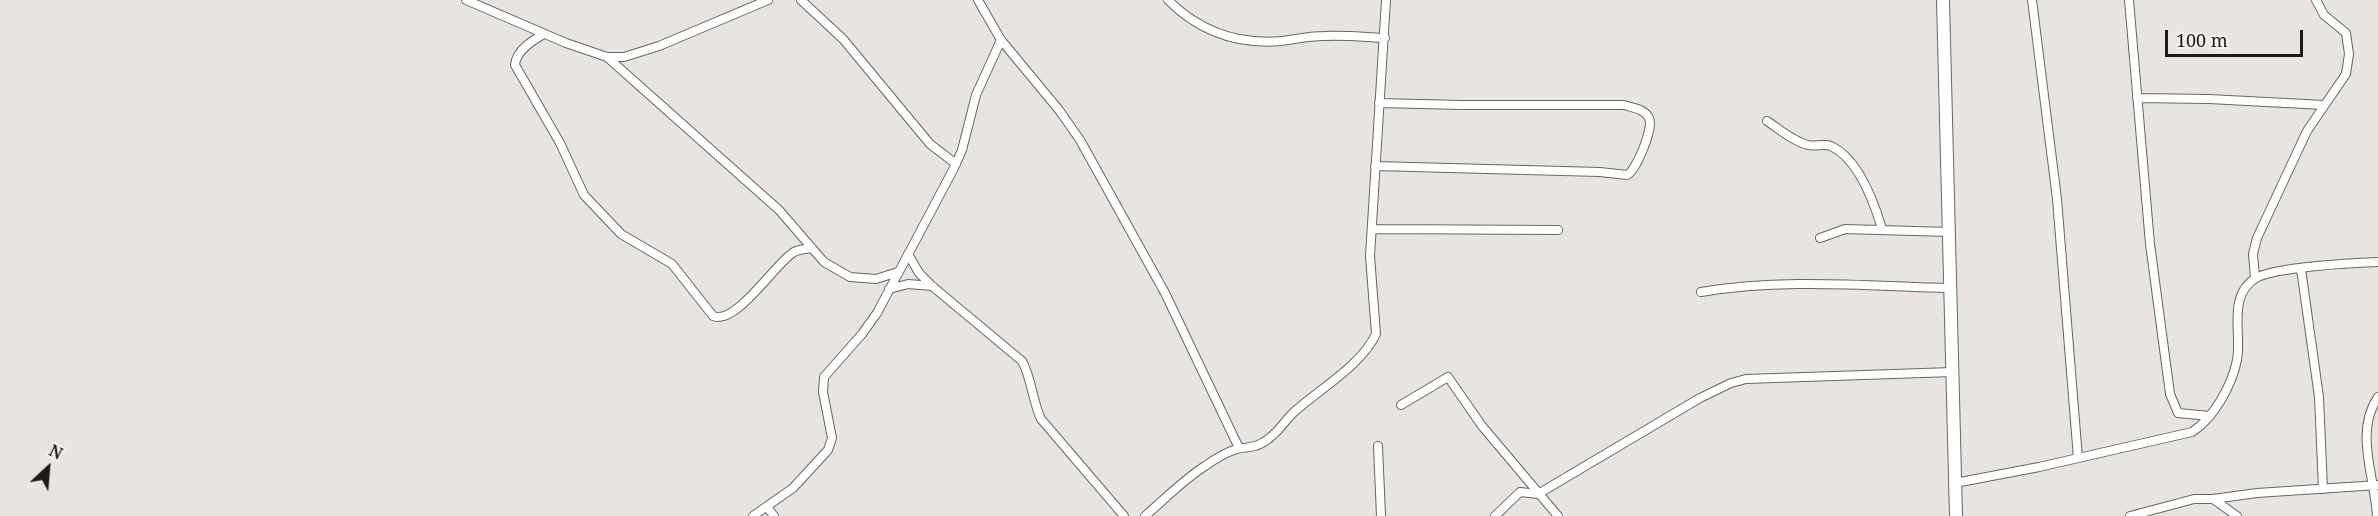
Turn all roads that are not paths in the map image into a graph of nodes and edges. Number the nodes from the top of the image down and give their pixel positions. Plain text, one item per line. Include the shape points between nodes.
1 (466, 0) edge
2 (768, 0) edge
3 (801, 0) edge
4 (978, 0) edge
5 (1168, 0) edge
6 (1386, 0) edge
7 (1943, 0) edge
8 (2032, 0) edge
9 (2129, 0) edge
10 (2316, 0) edge
11 (544, 34) junction
12 (1385, 38) junction
13 (1001, 40) junction
14 (608, 57) junction
15 (2137, 98) junction
16 (1379, 103) junction
17 (2324, 105) junction
18 (1767, 121) dead end
19 (956, 164) junction
20 (1375, 166) junction
21 (1372, 229) junction
22 (1882, 229) junction
23 (1558, 230) dead end
24 (1948, 232) junction
25 (1820, 238) dead end
26 (812, 248) junction
27 (908, 254) junction
28 (2378, 262) edge
29 (2301, 269) junction
30 (898, 272) junction
31 (2255, 278) junction
32 (932, 286) junction
33 (1950, 288) junction
34 (890, 289) junction
35 (1701, 292) dead end
36 (1952, 372) junction
37 (2378, 397) edge
38 (1401, 405) dead end
39 (2210, 416) junction
40 (1378, 446) dead end
41 (1239, 448) junction
42 (2078, 458) junction
43 (1955, 483) junction
44 (2376, 485) edge
45 (2323, 489) junction
46 (1538, 494) junction
47 (2212, 498) junction
48 (767, 507) junction
49 (753, 516) edge
50 (774, 516) edge
51 (1124, 516) edge
52 (1145, 516) edge
53 (1381, 516) edge
54 (1495, 516) edge
55 (1558, 516) edge
56 (1956, 516) edge
57 (2130, 516) edge
58 (2237, 516) edge
59 (2377, 516) edge

1 - 11 street
2 - 14 street via 659,46 624,57
3 - 19 street via 843,39 930,144
4 - 13 street
5 - 12 street via 1182,15 1204,28 1235,39
6 - 12 street
7 - 24 street
8 - 42 street via 2057,199
9 - 15 street
10 - 17 street via 2324,15 2345,30 2349,54 2346,74
11 - 14 street
11 - 26 street via 519,53 515,65 560,143 584,195 621,234 672,264 713,316 723,317 743,303 791,254
12 - 16 street
13 - 19 street via 976,95
13 - 41 street via 1080,140 1165,293
14 - 26 street via 755,188
15 - 17 street
15 - 39 street via 2150,244 2170,394 2178,413
16 - 20 street
16 - 20 street via 1624,105 1645,113 1651,128 1634,169 1627,175
17 - 31 street via 2307,131 2257,238 2253,254
18 - 22 street via 1804,144 1825,144 1837,150 1858,171
19 - 27 street
20 - 21 street
21 - 23 street
21 - 41 street via 1371,271 1377,330 1372,342 1266,440
22 - 24 street
22 - 25 street via 1845,229
24 - 33 street
26 - 30 street via 824,262 850,277 876,279
27 - 30 street
27 - 32 street
28 - 29 street
29 - 31 street
29 - 45 street via 2319,397
30 - 34 street
31 - 39 street via 2238,307 2237,359 2232,375
32 - 34 street via 908,284
32 - 51 street via 1022,361 1041,419
33 - 35 street via 1808,284 1738,286
33 - 36 street
34 - 48 street via 862,334 824,377 822,392 832,438 828,450 793,488
36 - 43 street
36 - 46 street via 1731,383
37 - 44 street via 2367,425
38 - 46 street via 1448,377
39 - 42 street via 2192,432
40 - 53 street
41 - 52 street via 1204,466
42 - 43 street
43 - 56 street
44 - 45 street
44 - 59 street
45 - 47 street
46 - 54 street via 1520,492
46 - 55 street
47 - 57 street
47 - 58 street
48 - 49 street
48 - 50 street

